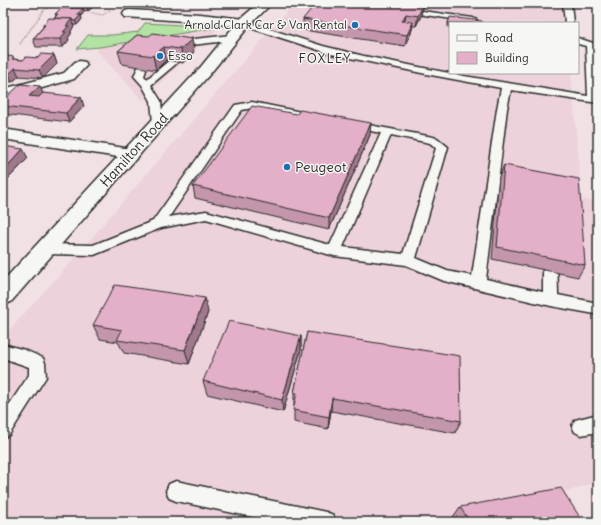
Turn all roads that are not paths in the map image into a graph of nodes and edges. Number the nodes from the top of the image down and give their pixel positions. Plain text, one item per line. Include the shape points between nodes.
1 (140, 3) edge
2 (266, 3) edge
3 (567, 3) edge
4 (397, 9) edge
5 (473, 20) edge
6 (569, 22) edge
7 (244, 23) junction
8 (232, 38) junction
9 (579, 40) edge
10 (193, 44) junction
11 (167, 46) edge
12 (186, 51) edge
13 (174, 61) edge
14 (80, 65) dead end
15 (142, 67) edge
16 (146, 84) junction
17 (507, 85) junction
18 (3, 94) edge
19 (596, 100) edge
20 (327, 120) edge
21 (342, 122) edge
22 (158, 124) junction
23 (387, 131) junction
24 (3, 134) edge
25 (131, 154) junction
26 (158, 224) junction
27 (550, 237) edge
28 (46, 249) junction
29 (334, 251) junction
30 (408, 260) junction
31 (478, 282) junction
32 (3, 296) edge
33 (551, 300) junction
34 (598, 306) edge
35 (3, 351) edge
36 (3, 429) edge
37 (176, 491) dead end
38 (326, 522) edge

1 - 7 street via 126,19 200,18
2 - 7 street, Hamilton Road
3 - 6 lane
4 - 5 lane
7 - 8 street, Hamilton Road
7 - 17 lane via 270,29 329,50 417,70
8 - 10 lane
8 - 22 street, Hamilton Road
9 - 19 lane via 590,45
10 - 11 lane
10 - 12 lane
13 - 16 lane
14 - 18 street via 69,76
15 - 16 lane via 139,76
16 - 22 lane via 156,101
17 - 19 lane
17 - 31 lane via 500,117
20 - 26 lane via 252,105 239,107
21 - 23 lane
22 - 25 street, Hamilton Road
23 - 29 lane
23 - 30 lane via 433,140 442,147
24 - 25 street
25 - 28 street, Hamilton Road
26 - 28 lane via 94,250
26 - 29 lane via 206,215
27 - 33 lane
28 - 32 street, Hamilton Road
29 - 30 lane
30 - 31 lane via 444,276
31 - 33 lane
33 - 34 lane via 595,308
35 - 36 lane via 37,363 38,377
37 - 38 lane

